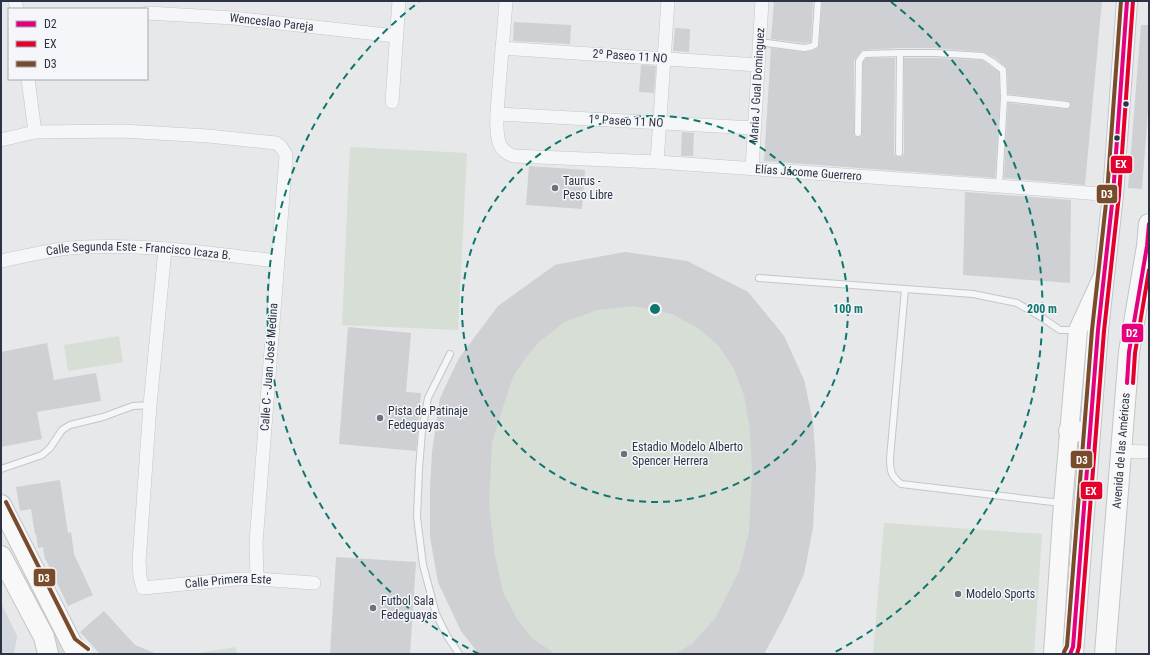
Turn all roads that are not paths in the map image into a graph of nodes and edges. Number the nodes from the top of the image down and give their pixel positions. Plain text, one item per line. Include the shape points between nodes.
1 (399, 1) edge
2 (506, 1) edge
3 (668, 1) edge
4 (762, 1) edge
5 (818, 1) edge
6 (1127, 1) edge
7 (148, 13) edge
8 (396, 36) junction
9 (759, 42) junction
10 (502, 48) junction
11 (900, 53) junction
12 (665, 59) junction
13 (758, 65) junction
14 (28, 80) edge
15 (1004, 98) junction
16 (392, 102) dead end
17 (1067, 105) dead end
18 (497, 114) junction
19 (660, 123) junction
20 (754, 128) junction
21 (36, 132) junction
22 (858, 133) dead end
23 (1, 140) edge
24 (899, 153) dead end
25 (658, 162) junction
26 (752, 168) junction
27 (999, 186) junction
28 (1113, 195) junction
29 (1149, 224) edge
30 (165, 248) junction
31 (277, 260) junction
32 (1, 261) edge
33 (1104, 274) junction
34 (759, 278) dead end
35 (905, 289) junction
36 (1078, 330) junction
37 (450, 354) dead end
38 (150, 405) junction
39 (1069, 431) junction
40 (1090, 432) junction
41 (1121, 451) junction
42 (1149, 452) edge
43 (1, 469) edge
44 (1063, 503) junction
45 (1, 505) edge
46 (1, 556) edge
47 (257, 579) junction
48 (314, 583) dead end
49 (27, 605) junction
50 (76, 651) edge
51 (1072, 652) edge
52 (1105, 653) edge
53 (35, 654) edge
54 (48, 654) edge
55 (459, 654) edge
56 (1053, 654) edge

1 - 8 street
2 - 10 street
3 - 12 street
4 - 9 street, Maria J Gual Dominguez
5 - 9 lane via 815,45 804,48
6 - 28 main road
7 - 8 street, Wenceslao Pareja via 233,18
8 - 16 street
9 - 13 street, Maria J Gual Dominguez
10 - 12 street, 2º Paseo 11 NO
10 - 18 street
11 - 15 lane via 983,56 1003,70
11 - 22 lane via 864,54 859,61
11 - 24 lane
12 - 13 street, 2º Paseo 11 NO
12 - 19 street
13 - 20 street, Maria J Gual Dominguez
14 - 21 street
15 - 17 lane
15 - 27 lane
18 - 19 street, 1º Paseo 11 NO
18 - 25 street, Elías Jácome Guerrero via 499,145 514,156
19 - 20 street, 1º Paseo 11 NO
19 - 25 street
20 - 26 street, Maria J Gual Dominguez
21 - 23 street
21 - 31 street, Calle C - Juan José Medina via 122,131 276,143 286,156
25 - 26 street, Elías Jácome Guerrero
26 - 27 street, Elías Jácome Guerrero
27 - 28 street, Elías Jácome Guerrero
28 - 33 main road
29 - 41 main road, Avenida de las Américas via 1129,352
30 - 31 street, Calle Segunda Este - Francisco Icaza B.
30 - 32 street, Calle Segunda Este - Francisco Icaza B. via 84,247 54,250
30 - 38 street
31 - 47 street, Calle C - Juan José Medina via 256,544
33 - 36 main road
33 - 40 main road
34 - 35 lane
35 - 36 lane via 973,294 1017,303 1060,330
35 - 44 lane via 890,458 890,469 894,478 901,484
36 - 39 main road
37 - 55 lane via 428,398 422,430 417,517 423,566 436,614
38 - 43 lane via 133,406 103,418 70,425 62,430 42,455
38 - 47 street, Calle Primera Este via 139,562 143,588
39 - 40 main road
39 - 44 main road
40 - 51 main road
41 - 42 street
41 - 52 main road, Avenida de las Américas
44 - 56 main road
45 - 50 main road
46 - 49 main road
47 - 48 street, Calle Primera Este
49 - 53 main road
49 - 54 main road via 44,637

